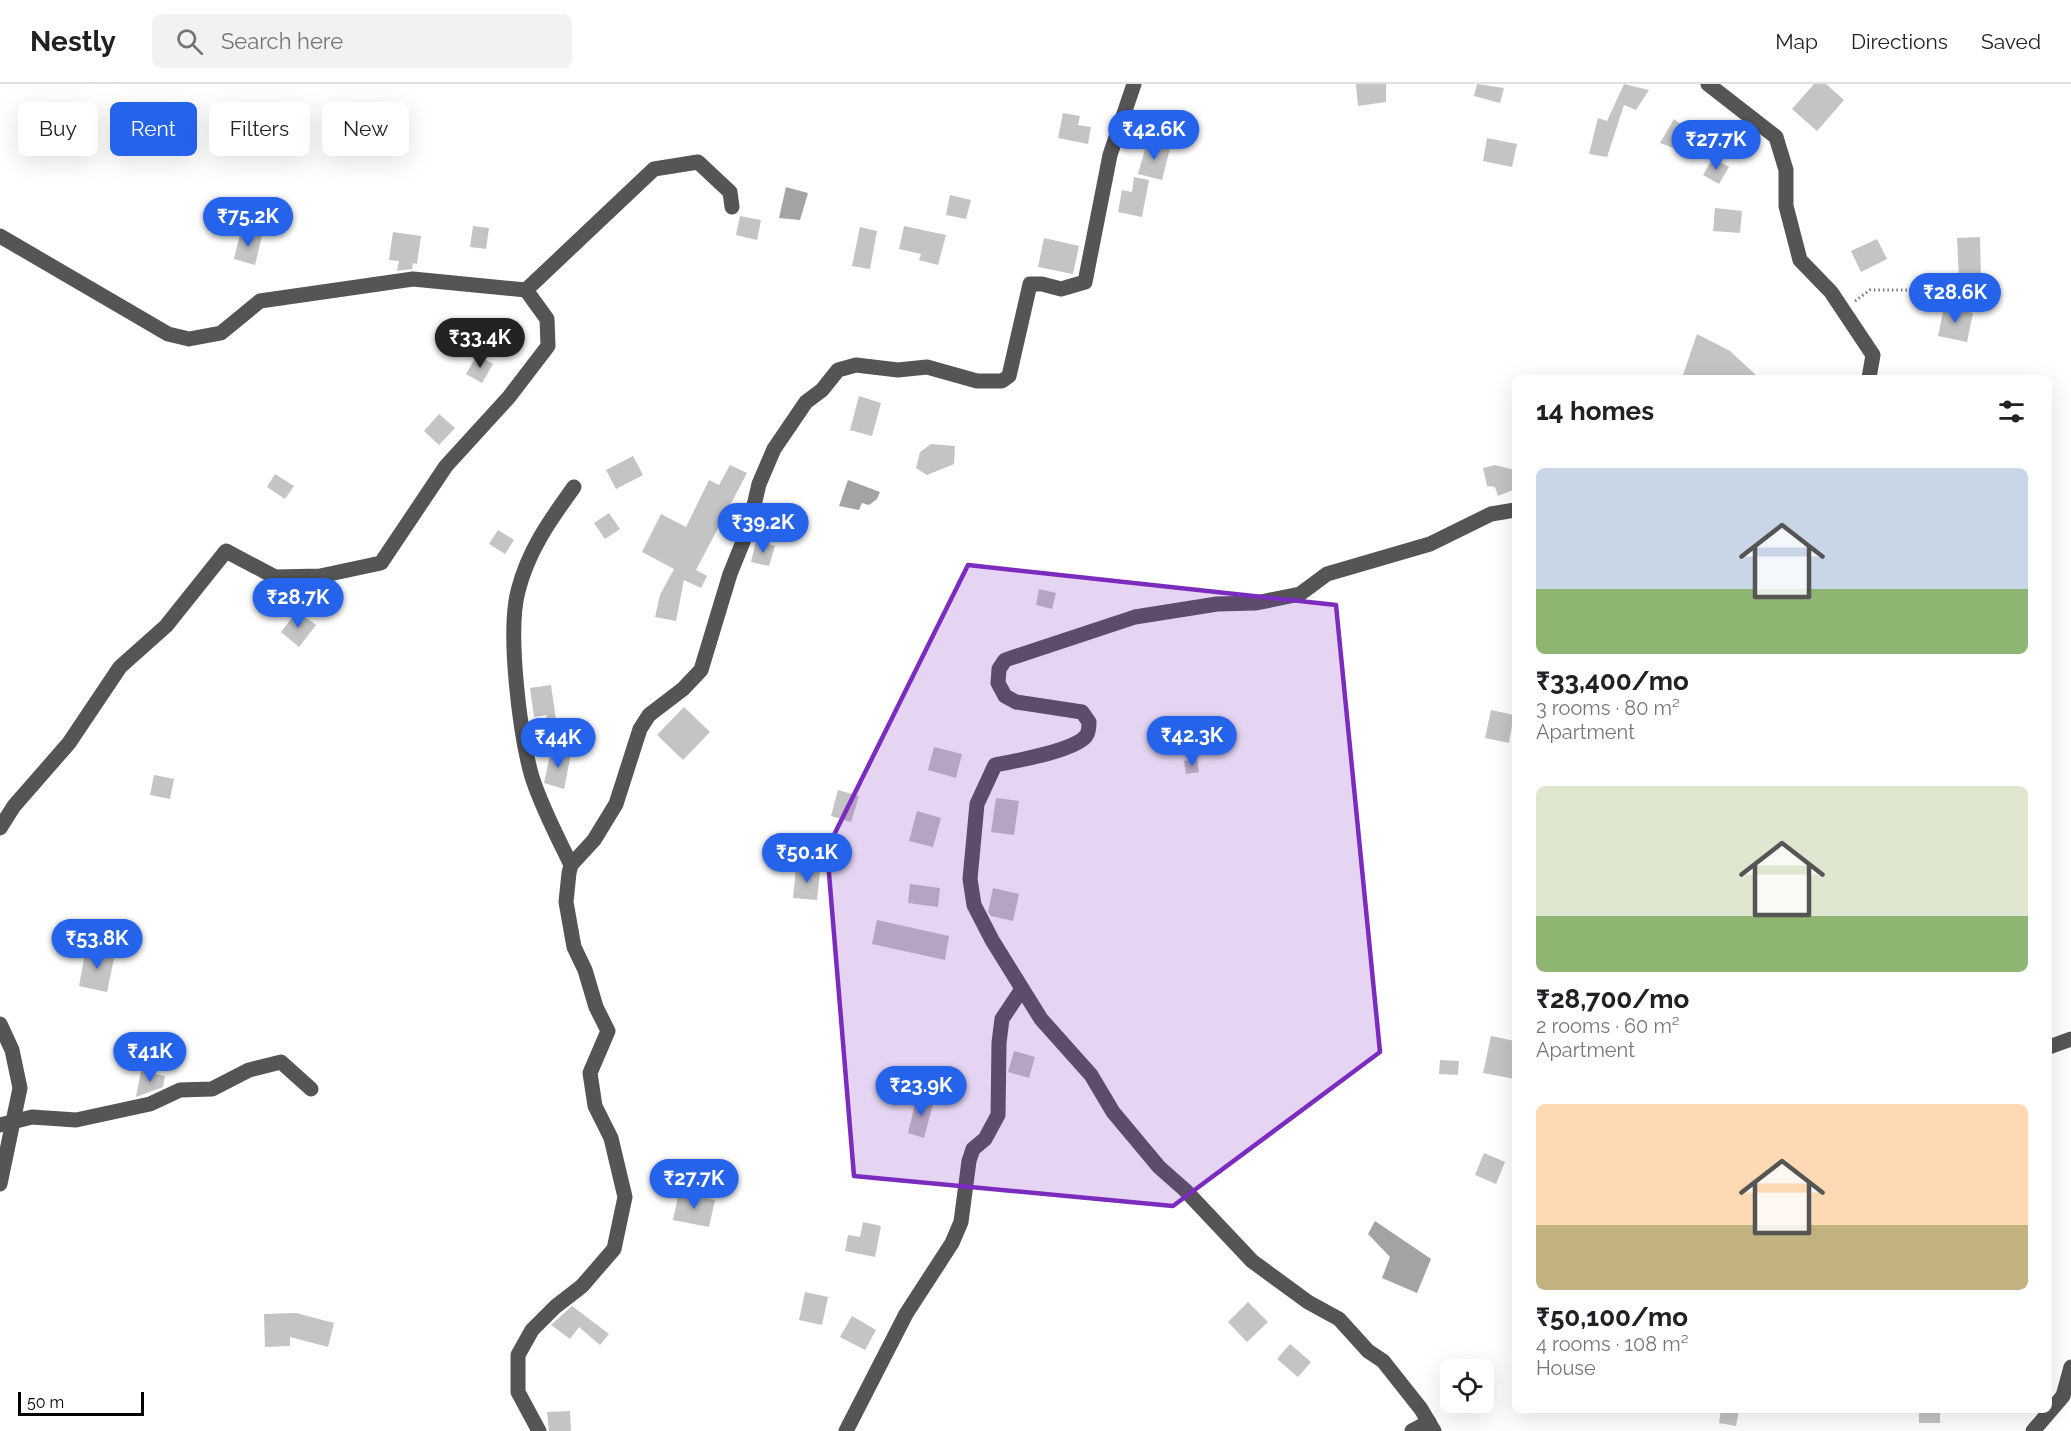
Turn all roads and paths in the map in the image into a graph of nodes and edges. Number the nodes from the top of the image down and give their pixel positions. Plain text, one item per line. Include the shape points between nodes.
1 (1134, 84) edge
2 (1707, 84) edge
3 (732, 207) dead end
4 (0, 236) edge
5 (526, 290) junction
6 (1978, 298) dead end
7 (1844, 310) junction
8 (1870, 375) edge
9 (574, 487) dead end
10 (1512, 510) edge
11 (0, 828) edge
12 (571, 865) junction
13 (1022, 989) junction
14 (0, 1024) edge
15 (2071, 1039) edge
16 (2052, 1046) edge
17 (311, 1089) dead end
18 (6, 1124) edge
19 (0, 1184) edge
20 (2071, 1368) edge
21 (2052, 1409) edge
22 (2048, 1413) edge
23 (1431, 1427) edge
24 (539, 1431) edge
25 (846, 1431) edge
26 (1412, 1431) edge
27 (2033, 1431) edge

1 - 12 street via 1110,155 1085,282 1061,289 1030,284 1009,376 1002,381 977,381 927,367 898,370 856,365 838,370 806,402 774,449 759,484 749,527 730,574 701,670 649,715 640,729 616,804 594,840
2 - 7 street via 1776,137 1786,170 1786,206 1800,260
3 - 5 street via 730,192 698,162 654,169
4 - 5 street via 168,334 189,339 221,333 260,301 413,279
5 - 11 street via 547,319 548,346 509,397 446,466 381,563 320,576 276,577 226,551 166,626 120,667 69,743
6 - 7 path via 1952,290 1870,290
7 - 8 street via 1873,355
9 - 12 street via 542,530 518,590 513,618 515,670 532,776
10 - 13 street via 1491,514 1430,544 1327,574 1300,594 1135,617 1005,660 999,669 998,683 1005,696 1016,702 1082,712 1089,722 1085,738 1056,751 995,765 977,804 970,879 974,904
12 - 24 street via 566,902 574,947 608,1031 590,1073 595,1106 611,1138 625,1197 614,1249 582,1286 532,1330 518,1355 518,1392
13 - 23 street via 1041,1019 1091,1075 1113,1112 1159,1167 1252,1261 1308,1302 1339,1319 1368,1351 1383,1361
13 - 25 street via 1002,1019 998,1115 985,1139 973,1149 961,1222 906,1314
14 - 18 street via 12,1050 20,1088
15 - 16 street
17 - 18 street via 281,1062 249,1070 212,1089 180,1089 150,1104 76,1120 32,1117
18 - 19 street
20 - 21 street via 2063,1396
22 - 27 street
23 - 26 street

